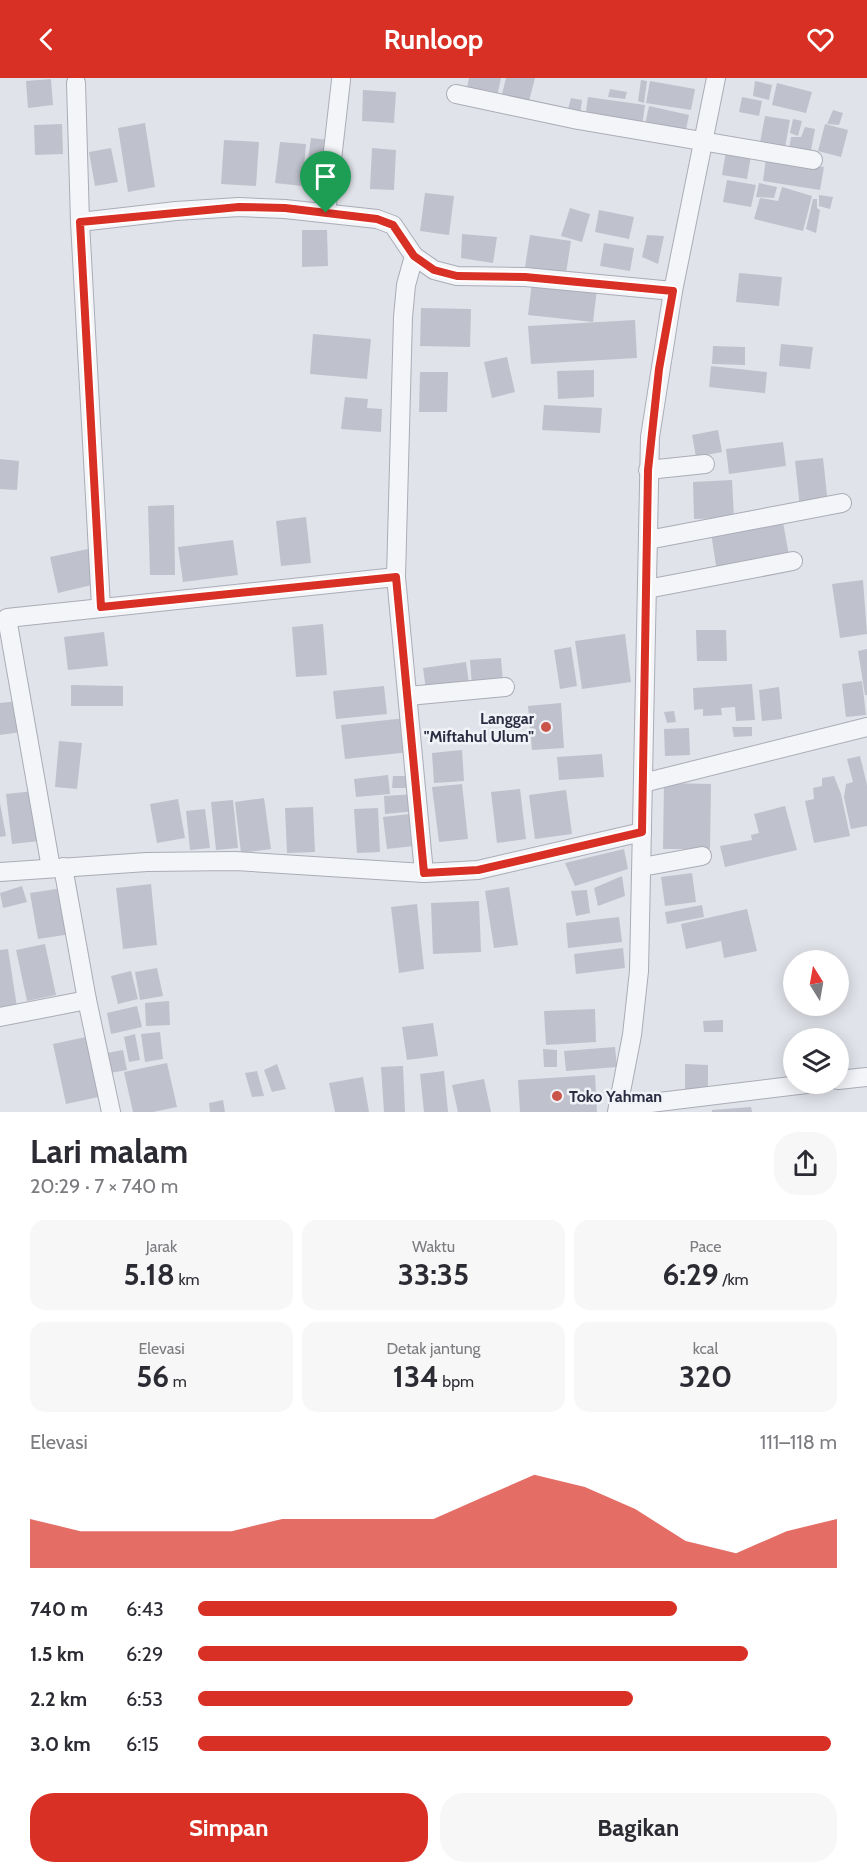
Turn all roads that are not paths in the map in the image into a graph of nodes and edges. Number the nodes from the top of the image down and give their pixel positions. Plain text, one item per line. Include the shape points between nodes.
1 (716, 78) edge
2 (341, 80) dead end
3 (76, 83) dead end
4 (456, 94) dead end
5 (702, 139) junction
6 (813, 160) dead end
7 (326, 213) junction
8 (80, 222) junction
9 (414, 256) junction
10 (673, 291) junction
11 (705, 464) dead end
12 (648, 470) junction
13 (842, 503) dead end
14 (648, 540) junction
15 (793, 561) dead end
16 (396, 577) junction
17 (647, 589) junction
18 (101, 607) junction
19 (4, 618) edge
20 (505, 687) dead end
21 (408, 696) junction
22 (867, 727) edge
23 (643, 783) junction
24 (642, 832) junction
25 (702, 856) dead end
26 (57, 867) junction
27 (642, 867) junction
28 (0, 872) edge
29 (424, 873) junction
30 (87, 1000) junction
31 (0, 1017) edge
32 (867, 1077) edge
33 (849, 1079) edge
34 (783, 1087) edge
35 (618, 1109) edge
36 (111, 1112) edge

1 - 5 street
2 - 7 street
3 - 8 street
4 - 5 street via 578,120
5 - 6 street
5 - 10 street
7 - 8 street via 239,207
7 - 9 street via 377,219 393,225
8 - 18 street
9 - 10 street via 434,270 457,276 525,277
9 - 16 street via 403,317
10 - 12 street via 657,380
11 - 12 street
12 - 14 street
13 - 14 street
14 - 17 street
15 - 17 street
16 - 18 street
16 - 21 street
17 - 23 street
18 - 19 street
19 - 26 street
20 - 21 street
21 - 29 street
22 - 23 street
23 - 24 street
24 - 27 street
24 - 29 street via 478,870
25 - 27 street
26 - 28 street
26 - 29 street via 235,861
26 - 30 street
27 - 35 street via 639,971
30 - 31 street
30 - 36 street
32 - 33 street
34 - 35 street

